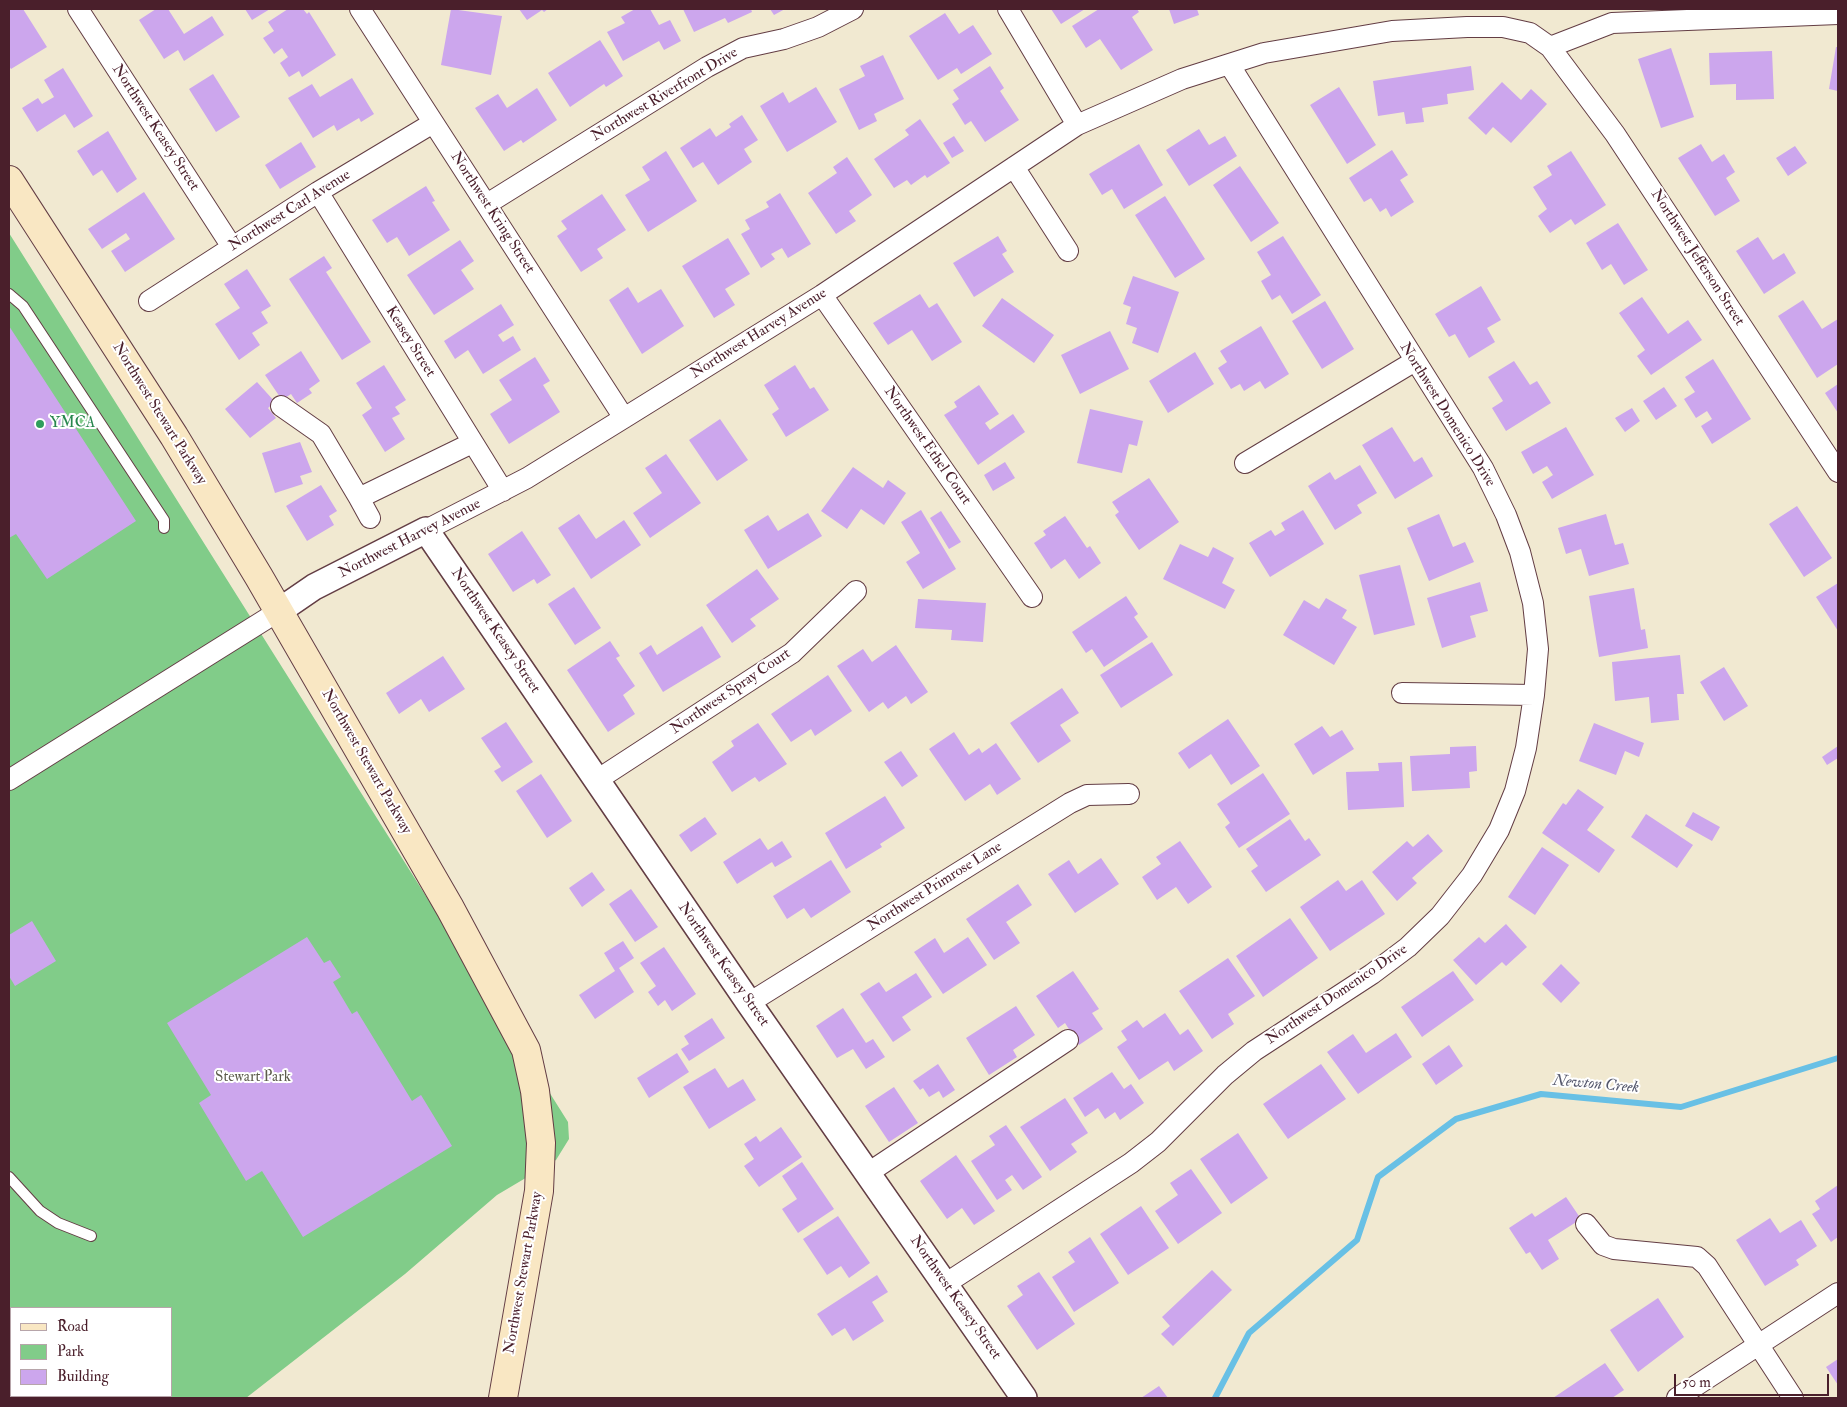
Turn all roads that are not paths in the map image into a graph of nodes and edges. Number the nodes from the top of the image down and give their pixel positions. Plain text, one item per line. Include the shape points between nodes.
1 (78, 9) edge
2 (853, 9) edge
3 (1008, 9) edge
4 (365, 11) edge
5 (1838, 14) edge
6 (1550, 47) junction
7 (1229, 64) junction
8 (432, 123) junction
9 (1078, 125) junction
10 (1014, 167) junction
11 (9, 180) edge
12 (318, 192) junction
13 (487, 204) junction
14 (232, 247) junction
15 (1068, 250) dead end
16 (9, 294) edge
17 (822, 295) junction
18 (149, 301) dead end
19 (1415, 362) junction
20 (281, 406) dead end
21 (624, 418) junction
22 (472, 443) junction
23 (1245, 463) dead end
24 (1838, 472) edge
25 (503, 491) junction
26 (359, 498) junction
27 (370, 518) dead end
28 (164, 528) dead end
29 (426, 530) junction
30 (856, 591) dead end
31 (1032, 597) dead end
32 (279, 611) junction
33 (1402, 693) dead end
34 (1534, 695) junction
35 (9, 780) edge
36 (597, 780) junction
37 (1129, 794) dead end
38 (749, 1003) junction
39 (1068, 1040) dead end
40 (868, 1173) junction
41 (9, 1177) edge
42 (1586, 1224) dead end
43 (91, 1236) dead end
44 (945, 1284) junction
45 (1838, 1293) edge
46 (1758, 1345) junction
47 (502, 1398) edge
48 (1024, 1398) edge
49 (1677, 1398) edge
50 (1793, 1398) edge

1 - 14 street, Northwest Keasey Street
2 - 13 street, Northwest Riverfront Drive via 784,39 743,48 707,67
3 - 9 street
4 - 8 street, Northwest Kring Street
5 - 6 street via 1612,23
6 - 7 street, Northwest Harvey Avenue via 1530,33 1503,27 1392,30 1264,53
6 - 24 street, Northwest Jefferson Street via 1615,134
7 - 9 street, Northwest Harvey Avenue via 1182,79
7 - 19 street, Northwest Domenico Drive
8 - 12 street, Northwest Carl Avenue
8 - 13 street, Northwest Kring Street
9 - 10 street, Northwest Harvey Avenue
10 - 15 street
10 - 17 street, Northwest Harvey Avenue
11 - 32 main road, Northwest Stewart Parkway via 174,436
12 - 14 street, Northwest Carl Avenue
12 - 22 street, Keasey Street
13 - 21 street, Northwest Kring Street
14 - 18 street, Northwest Carl Avenue
16 - 28 lane via 23,306 164,520
17 - 21 street, Northwest Harvey Avenue
17 - 31 street, Northwest Ethel Court
19 - 23 street
19 - 34 street, Northwest Domenico Drive via 1483,468 1520,552 1533,604 1537,640
20 - 26 street via 322,434
21 - 25 street, Northwest Harvey Avenue
22 - 25 street, Keasey Street
22 - 26 street
25 - 29 street, Northwest Harvey Avenue
26 - 27 street
29 - 32 street, Northwest Harvey Avenue via 314,587
29 - 36 street, Northwest Keasey Street
30 - 36 street, Northwest Spray Court via 792,652
32 - 35 street, Northwest Harvey Avenue
32 - 47 main road, Northwest Stewart Parkway via 450,908 526,1050 541,1143 539,1191
33 - 34 street
34 - 44 street, Northwest Domenico Drive via 1515,791 1499,830 1472,875 1434,922 1372,974 1254,1051 1225,1075 1158,1142 1131,1163
36 - 38 street, Northwest Keasey Street
37 - 38 street, Northwest Primrose Lane via 1087,795 1070,803
38 - 40 street, Northwest Keasey Street
39 - 40 street
40 - 44 street, Northwest Keasey Street
41 - 43 lane via 40,1211 58,1223
42 - 46 street via 1603,1245 1614,1249 1697,1257 1707,1266
44 - 48 street, Northwest Keasey Street
45 - 46 street
46 - 49 street
46 - 50 street

